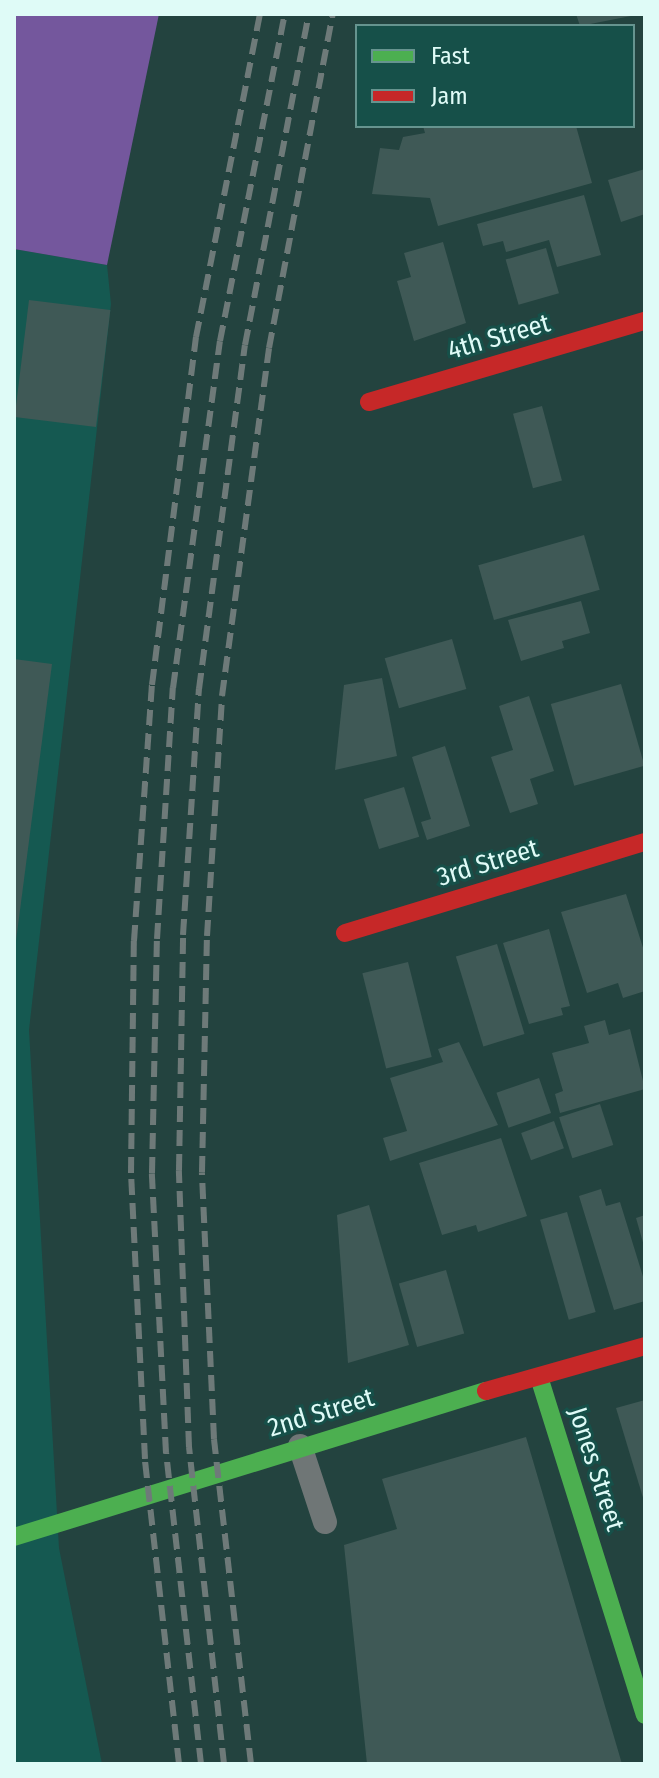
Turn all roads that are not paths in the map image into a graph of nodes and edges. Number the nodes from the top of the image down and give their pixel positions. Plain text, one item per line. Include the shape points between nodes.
1 (645, 321) edge
2 (369, 402) dead end
3 (645, 842) edge
4 (345, 933) dead end
5 (645, 1346) edge
6 (539, 1377) junction
7 (300, 1446) junction
8 (325, 1522) dead end
9 (14, 1537) edge
10 (645, 1715) edge

1 - 2 street, 4th Street
3 - 4 street, 3rd Street
5 - 6 street, 2nd Street
6 - 7 street, 2nd Street
6 - 10 street, Jones Street
7 - 8 lane
7 - 9 street, 2nd Street

